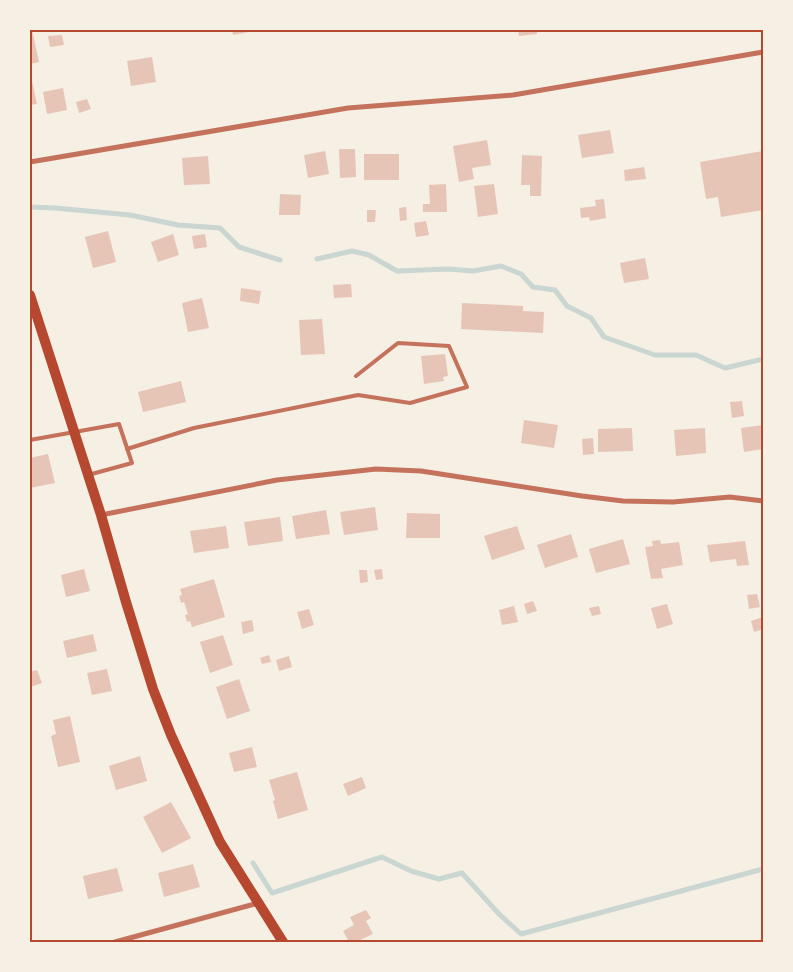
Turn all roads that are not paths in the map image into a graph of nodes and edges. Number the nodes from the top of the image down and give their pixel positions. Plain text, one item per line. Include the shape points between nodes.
1 (763, 52) edge
2 (30, 162) edge
3 (30, 295) edge
4 (356, 376) dead end
5 (74, 431) junction
6 (30, 440) edge
7 (128, 449) junction
8 (88, 475) junction
9 (763, 501) edge
10 (101, 515) junction
11 (259, 903) junction
12 (115, 942) edge
13 (283, 942) edge

1 - 2 street via 513,95 348,108
3 - 5 main road
4 - 7 lane via 398,343 429,344 449,346 467,387 410,403 358,395 194,428
5 - 6 lane
5 - 7 lane via 119,424
5 - 8 main road
7 - 8 lane via 132,463
8 - 10 main road
9 - 10 street via 730,497 673,502 623,501 420,471 376,469 277,480
10 - 11 main road via 153,689 220,842
11 - 12 street
11 - 13 main road

